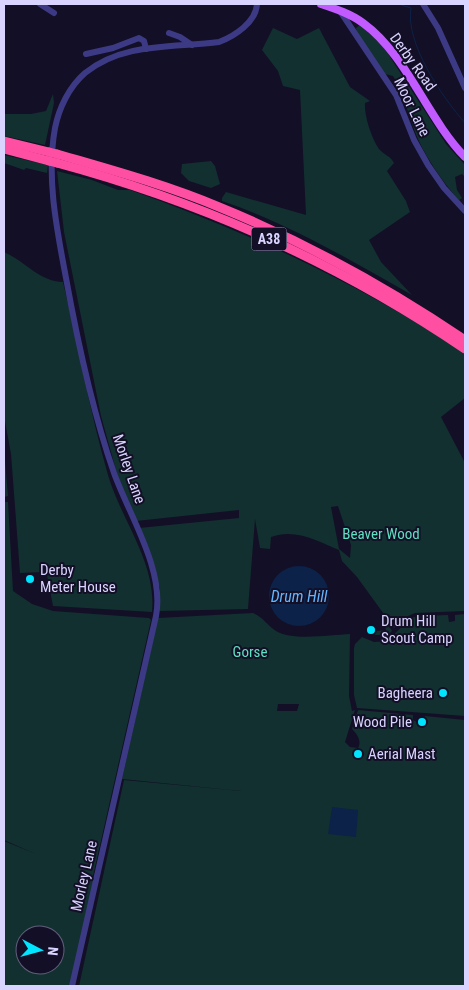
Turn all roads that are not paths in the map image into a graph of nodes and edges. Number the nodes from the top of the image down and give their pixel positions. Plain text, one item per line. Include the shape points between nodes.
1 (40, 4) edge
2 (257, 4) edge
3 (322, 4) edge
4 (423, 4) edge
5 (340, 11) junction
6 (54, 13) dead end
7 (169, 33) dead end
8 (192, 45) junction
9 (146, 48) junction
10 (86, 54) dead end
11 (465, 88) edge
12 (4, 141) edge
13 (4, 149) edge
14 (465, 156) edge
15 (53, 158) junction
16 (465, 211) edge
17 (465, 340) edge
18 (465, 350) edge
19 (72, 986) edge

1 - 6 street
2 - 8 street, Morley Lane via 253,17 232,36 219,42
3 - 5 main road, Derby Road
4 - 11 street via 438,28
5 - 14 main road, Derby Road via 364,24 383,42 449,139
5 - 16 street, Moor Lane via 396,96 428,165
7 - 8 street
8 - 9 street, Morley Lane
9 - 10 street via 139,38
9 - 19 street, Morley Lane via 111,57 80,77 60,109 54,144 53,210 86,377 114,472 145,549 158,595 156,616
12 - 15 highway, A38
13 - 15 highway, A38
15 - 17 highway, A38 via 167,187 243,218 363,276
15 - 18 highway, A38 via 172,199 262,236 371,290

